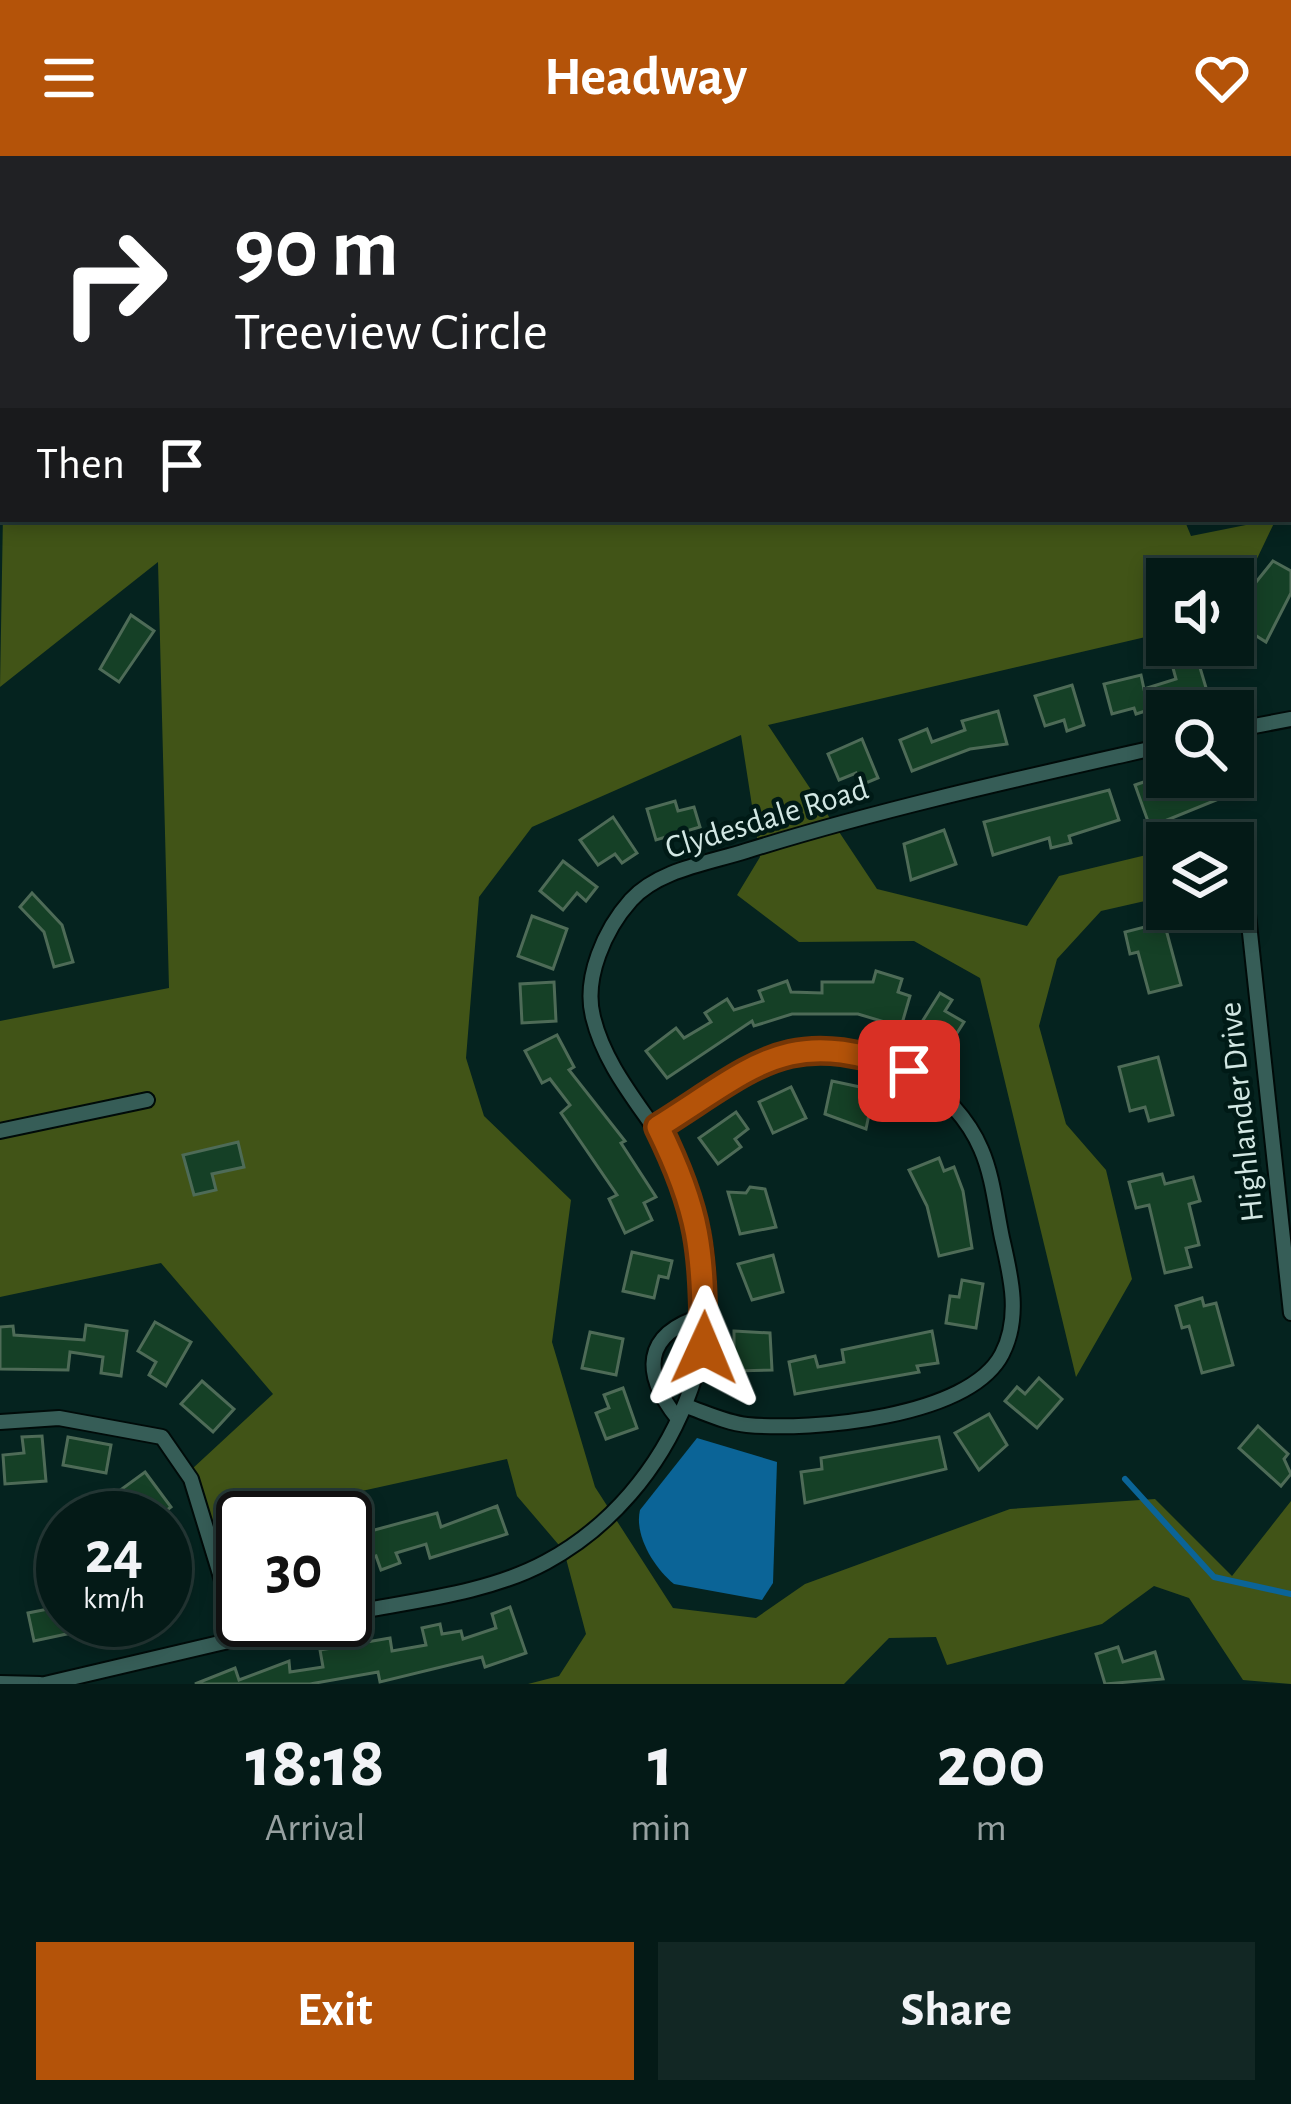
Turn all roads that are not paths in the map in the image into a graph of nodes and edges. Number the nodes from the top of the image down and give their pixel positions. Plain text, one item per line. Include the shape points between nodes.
1 (1291, 719) edge
2 (1254, 726) edge
3 (1146, 750) edge
4 (1250, 930) edge
5 (147, 1100) dead end
6 (658, 1127) junction
7 (0, 1130) edge
8 (1291, 1313) edge
9 (704, 1316) junction
10 (682, 1413) junction
11 (0, 1421) edge
12 (216, 1563) edge
13 (372, 1608) edge
14 (216, 1641) edge
15 (0, 1683) edge
16 (42, 1684) edge

1 - 2 street
3 - 6 street, Clydesdale Road via 850,819 663,877 633,898 593,971 591,1013 616,1076
4 - 8 street, Highlander Drive
5 - 7 street
6 - 9 street, Clydesdale Road via 699,1225
6 - 10 street via 770,1056 821,1046 909,1071 940,1093 982,1151 1012,1279 1013,1320 1003,1352 970,1387 902,1412 813,1427
9 - 10 street, Clydesdale Road via 700,1372
9 - 10 street via 679,1323 653,1356 653,1379
10 - 13 street, Clydesdale Road via 627,1500 547,1562
11 - 12 street via 58,1418 162,1437 191,1480
14 - 16 street
15 - 16 street

